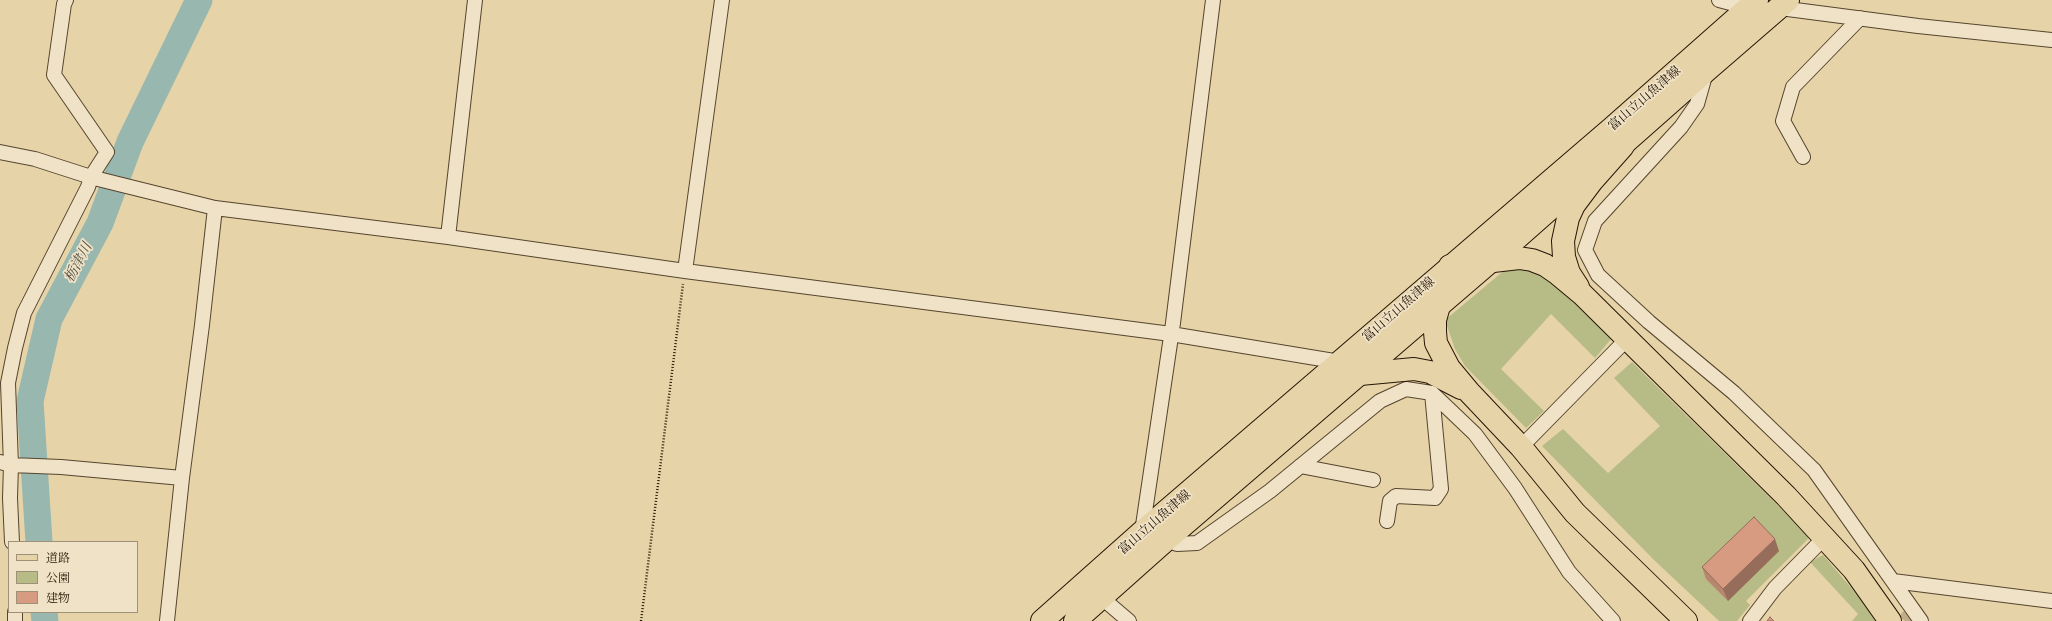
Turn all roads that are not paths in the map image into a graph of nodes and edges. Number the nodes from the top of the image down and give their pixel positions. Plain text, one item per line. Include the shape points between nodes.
1 (66, 0) edge
2 (475, 0) edge
3 (722, 0) edge
4 (1213, 0) edge
5 (1719, 0) edge
6 (1753, 4) edge
7 (1784, 4) edge
8 (1860, 18) junction
9 (2052, 40) edge
10 (1707, 70) junction
11 (1623, 146) junction
12 (0, 152) edge
13 (1803, 156) dead end
14 (92, 177) junction
15 (215, 208) junction
16 (448, 237) junction
17 (1491, 261) junction
18 (1450, 266) junction
19 (685, 271) junction
20 (1582, 294) junction
21 (1439, 306) junction
22 (1172, 334) junction
23 (1627, 339) junction
24 (1340, 362) junction
25 (1360, 374) junction
26 (1469, 392) junction
27 (1432, 394) junction
28 (1521, 447) junction
29 (6, 464) edge
30 (1300, 466) junction
31 (182, 478) junction
32 (1373, 480) dead end
33 (1387, 521) dead end
34 (1142, 532) junction
35 (1825, 537) junction
36 (1166, 540) junction
37 (12, 541) edge
38 (1893, 581) junction
39 (1102, 598) junction
40 (2052, 601) edge
41 (1908, 616) edge
42 (168, 621) edge
43 (1042, 621) edge
44 (1075, 621) edge
45 (1129, 621) edge
46 (1612, 621) edge
47 (1686, 621) edge
48 (1750, 621) edge

1 - 14 street via 54,75 107,152
2 - 16 street
3 - 19 street
4 - 22 street
5 - 6 street
6 - 18 main road, 富山立山魚津線 via 1541,190
7 - 8 street
7 - 10 main road, 富山立山魚津線
8 - 9 street
8 - 13 street via 1793,87 1783,120
10 - 11 main road, 富山立山魚津線
10 - 38 street via 1697,104 1681,127 1595,221 1585,250 1598,275 1649,322 1734,393 1814,470
11 - 17 main road, 富山立山魚津線
11 - 20 main road via 1574,206 1565,227 1564,257 1569,273
12 - 14 street via 35,159
14 - 15 street
14 - 29 street via 24,313 8,383
15 - 16 street
15 - 31 street
16 - 19 street
17 - 18 main road
17 - 20 main road via 1519,258 1532,260 1545,265
17 - 21 main road, 富山立山魚津線
18 - 21 main road
18 - 24 main road, 富山立山魚津線
19 - 22 street
20 - 23 main road
21 - 25 main road, 富山立山魚津線
21 - 26 main road via 1436,343 1449,368
22 - 24 street
22 - 34 street
23 - 28 street
23 - 35 main road via 1738,447
24 - 34 main road, 富山立山魚津線
25 - 26 main road via 1414,369 1430,372
25 - 36 main road, 富山立山魚津線
26 - 28 main road
27 - 30 street via 1406,389 1380,401
27 - 33 street via 1441,489 1435,498 1396,496 1390,501
27 - 46 street via 1475,434 1515,488 1569,572
28 - 47 main road via 1575,513
29 - 31 street
29 - 37 street
30 - 32 street
30 - 36 street via 1270,491 1196,543 1177,544
31 - 42 street
34 - 43 main road, 富山立山魚津線
35 - 41 main road via 1854,570
35 - 48 street via 1775,588
36 - 39 main road, 富山立山魚津線
38 - 40 street
38 - 41 street
39 - 44 main road, 富山立山魚津線
39 - 45 street

